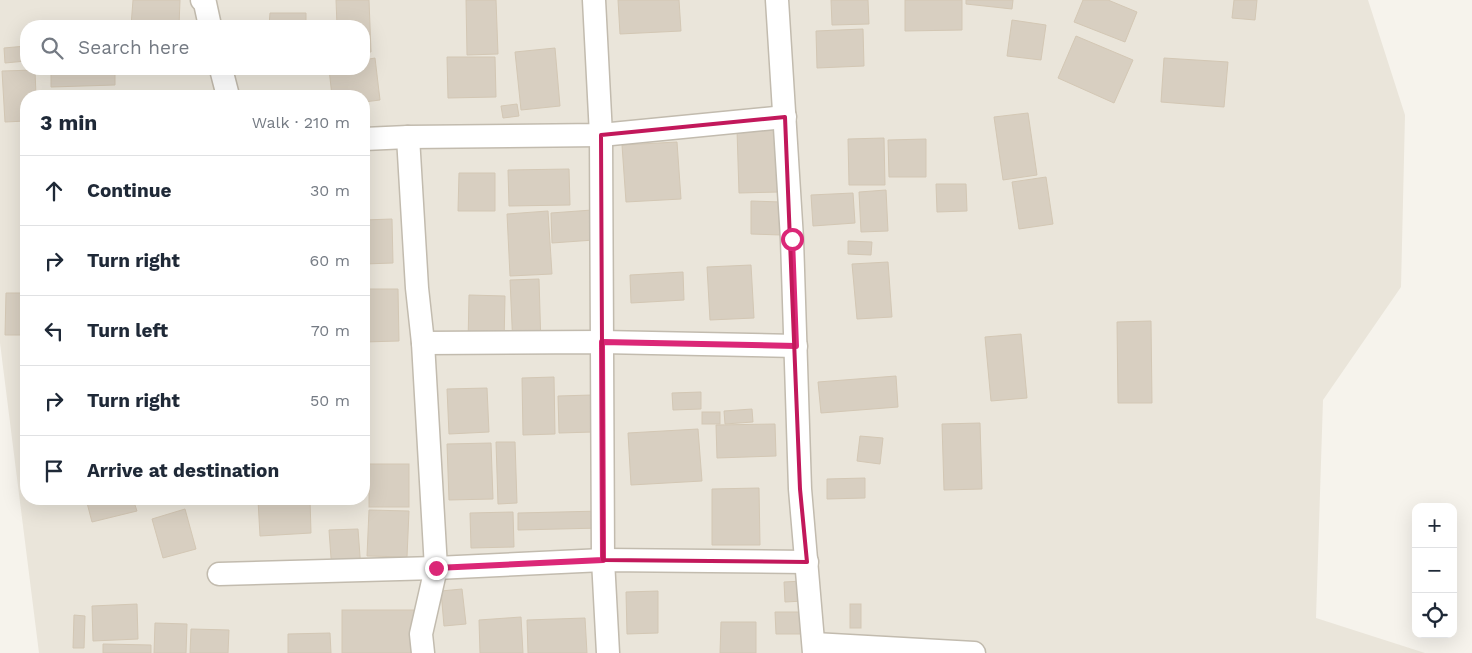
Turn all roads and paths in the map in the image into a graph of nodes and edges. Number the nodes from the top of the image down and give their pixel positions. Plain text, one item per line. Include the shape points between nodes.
1 (202, 0) edge
2 (594, 0) edge
3 (777, 0) edge
4 (208, 20) edge
5 (223, 75) edge
6 (226, 90) edge
7 (785, 117) junction
8 (601, 135) junction
9 (408, 136) junction
10 (370, 139) edge
11 (602, 342) junction
12 (423, 343) junction
13 (796, 346) junction
14 (603, 560) junction
15 (807, 562) junction
16 (436, 568) junction
17 (219, 574) dead end
18 (814, 649) edge
19 (422, 653) edge
20 (608, 653) edge
21 (974, 653) edge

1 - 4 street
2 - 8 street
3 - 7 street
5 - 6 street
7 - 8 street
7 - 13 street
8 - 9 street
8 - 11 street
9 - 10 street
9 - 12 street
11 - 12 street
11 - 13 street
11 - 14 street
12 - 16 street
13 - 15 street via 800,489
14 - 15 street
14 - 16 street
14 - 20 street
15 - 18 street
16 - 17 street
16 - 19 street via 421,634
18 - 21 street

